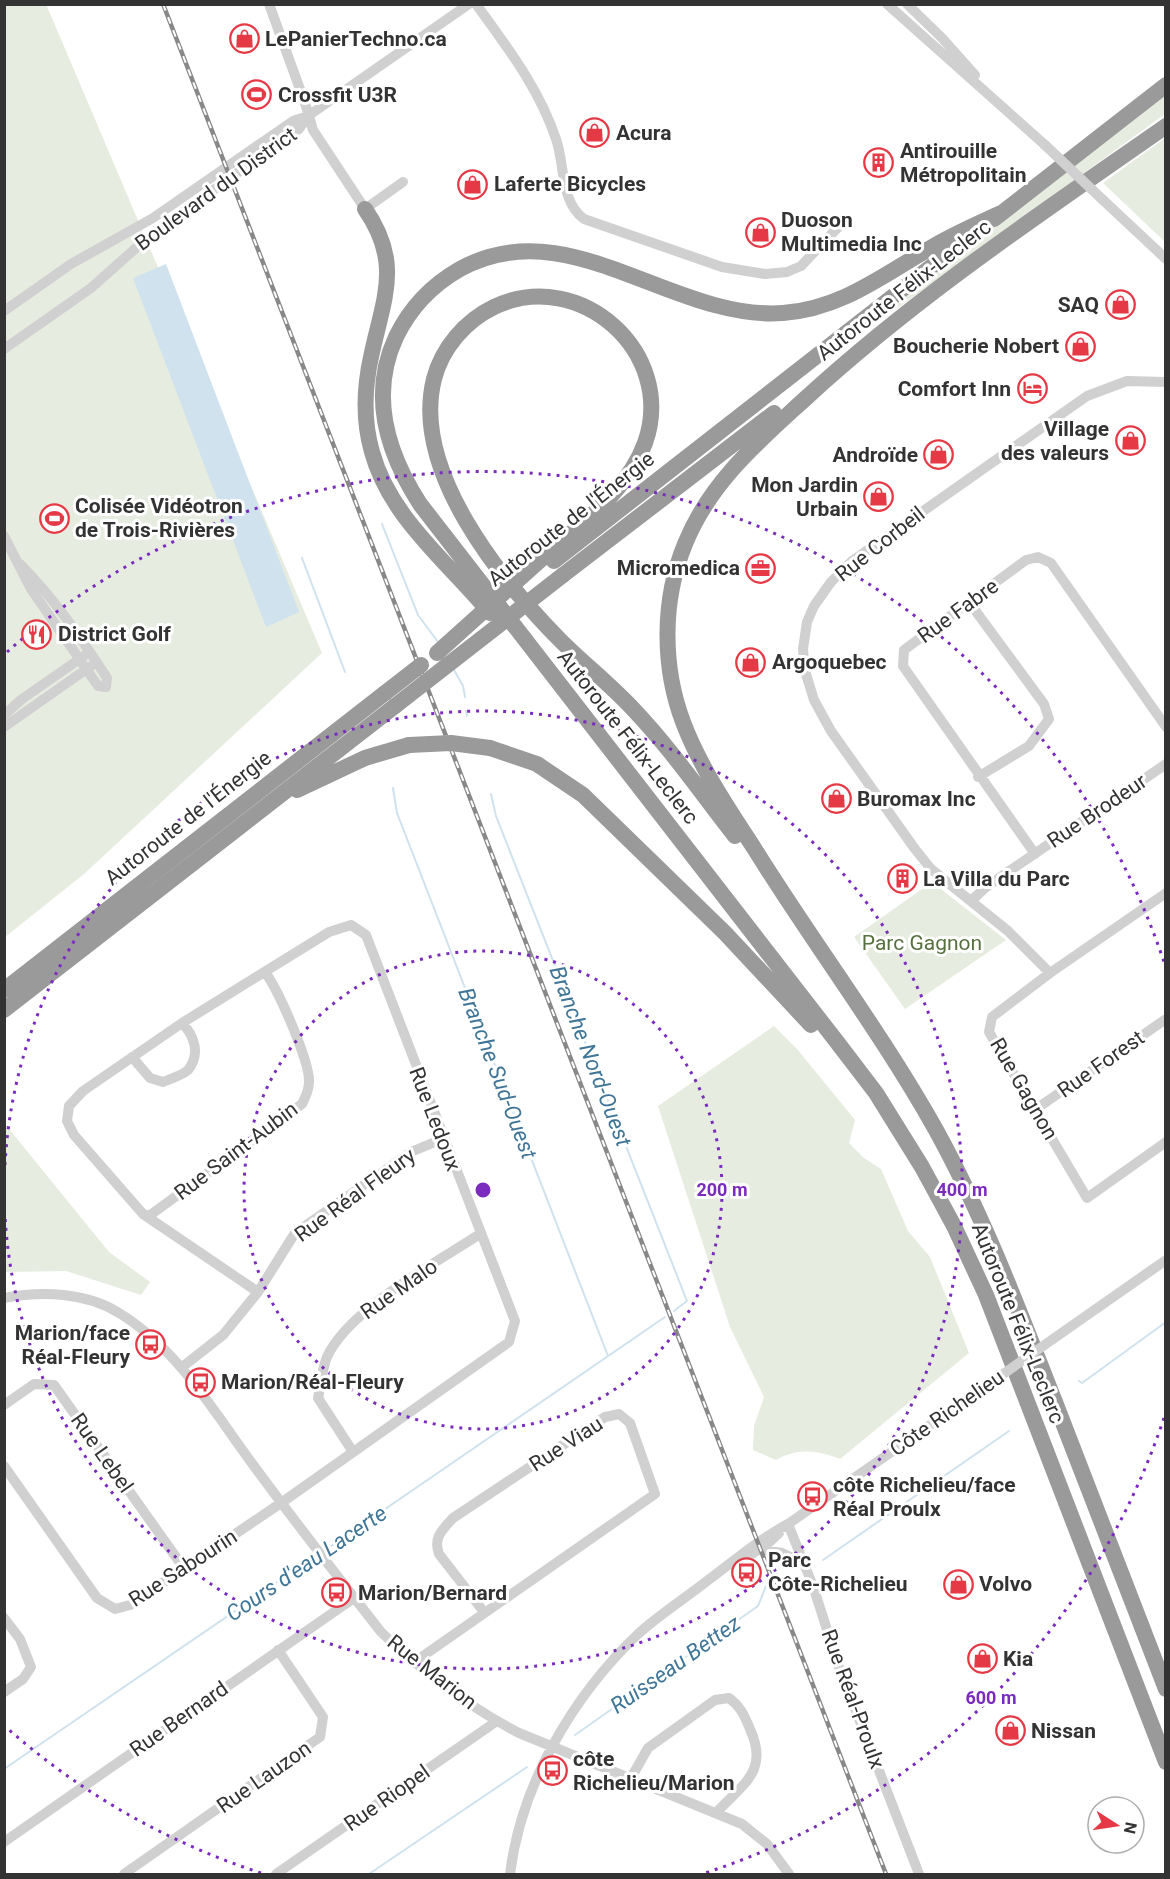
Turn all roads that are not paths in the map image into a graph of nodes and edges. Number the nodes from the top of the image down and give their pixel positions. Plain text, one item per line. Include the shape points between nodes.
1 (269, 4) edge
2 (469, 4) edge
3 (476, 4) edge
4 (887, 4) edge
5 (907, 4) edge
6 (1166, 85) edge
7 (999, 102) junction
8 (309, 116) junction
9 (1166, 126) edge
10 (403, 182) dead end
11 (364, 209) junction
12 (1003, 212) junction
13 (844, 221) dead end
14 (1166, 260) edge
15 (4, 311) edge
16 (866, 343) junction
17 (4, 349) edge
18 (1166, 382) edge
19 (4, 536) edge
20 (20, 564) junction
21 (554, 564) junction
22 (969, 602) junction
23 (89, 653) junction
24 (79, 660) junction
25 (96, 662) junction
26 (86, 669) junction
27 (390, 700) junction
28 (4, 715) edge
29 (4, 727) edge
30 (1166, 727) edge
31 (1166, 764) edge
32 (978, 777) junction
33 (269, 803) junction
34 (664, 821) junction
35 (1035, 854) junction
36 (1166, 893) edge
37 (972, 900) junction
38 (789, 905) junction
39 (265, 972) junction
40 (1050, 973) junction
41 (4, 990) edge
42 (4, 1010) edge
43 (1166, 1019) edge
44 (182, 1023) junction
45 (132, 1057) junction
46 (1036, 1109) junction
47 (891, 1116) junction
48 (442, 1139) junction
49 (1166, 1142) edge
50 (143, 1214) junction
51 (480, 1234) junction
52 (1166, 1260) edge
53 (258, 1292) junction
54 (4, 1298) edge
55 (181, 1368) junction
56 (4, 1405) edge
57 (353, 1452) junction
58 (4, 1466) edge
59 (281, 1503) junction
60 (788, 1524) junction
61 (760, 1549) junction
62 (805, 1564) junction
63 (183, 1567) junction
64 (715, 1575) junction
65 (354, 1598) junction
66 (484, 1612) junction
67 (4, 1618) edge
68 (278, 1650) junction
69 (413, 1663) junction
70 (1166, 1689) edge
71 (4, 1692) edge
72 (497, 1722) junction
73 (552, 1746) junction
74 (1166, 1762) edge
75 (631, 1778) junction
76 (717, 1812) junction
77 (4, 1842) edge
78 (124, 1875) edge
79 (276, 1875) edge
80 (510, 1875) edge
81 (789, 1875) edge
82 (919, 1875) edge

1 - 8 street
2 - 8 street
3 - 13 street via 541,102 557,142 570,203 584,219 722,267 765,274 801,266
4 - 7 street
5 - 7 street
6 - 12 highway, Autoroute de l'Énergie
7 - 14 street, bridge
8 - 11 street via 314,133
8 - 15 street, Boulevard du District via 296,119 153,218 75,262
8 - 17 street, Boulevard du District via 299,129 159,228 91,288
9 - 16 highway, Autoroute Félix-Leclerc
10 - 11 street
11 - 34 highway via 381,236 388,263 387,294 370,358 365,401 370,445 385,485 408,520
12 - 21 highway, Autoroute de l'Énergie
12 - 34 highway, Autoroute Félix-Leclerc via 933,246 866,288 805,310 732,310 580,258 523,251 483,259 450,275 423,297 401,327 387,363 382,402 388,440 402,474 432,520
16 - 21 highway, Autoroute de l'Énergie
16 - 38 highway, Autoroute Félix-Leclerc via 756,442 720,481 688,537 678,561 671,597 669,661 683,723 712,781
18 - 37 street, Rue Corbeil via 1121,383 1080,401 852,561 825,589 807,622 803,642 805,670 823,718 923,860
19 - 20 street
20 - 23 street via 54,601
20 - 24 street via 31,590
21 - 27 highway, Autoroute de l'Énergie, bridge
21 - 27 highway, Autoroute de l'Énergie, bridge via 437,653
21 - 38 highway via 626,478 644,446 651,410 643,365 618,328 580,304 541,297 514,300 486,311 461,331 442,357 433,387 430,420 446,483 476,536 524,599 640,716
22 - 30 street, Rue Fabre via 1026,560 1038,557 1051,563
22 - 32 street, Rue Fabre via 904,650 903,666
22 - 32 street via 1044,704 1049,719 1029,746
23 - 24 street
23 - 25 street
24 - 26 street
24 - 28 street
25 - 26 street
25 - 26 street via 107,679 105,687 99,687
26 - 29 street
27 - 33 highway, Autoroute de l'Énergie
27 - 41 highway, Autoroute de l'Énergie
31 - 35 street, Rue Brodeur
32 - 35 street, Rue Fabre
33 - 42 highway, Autoroute de l'Énergie
33 - 47 highway, bridge via 365,758 410,745 456,743 490,748 544,768 590,802 756,965
34 - 47 highway, Autoroute Félix-Leclerc
35 - 37 street, Rue Brodeur
36 - 40 street, Rue Gagnon
37 - 40 street, Rue Corbeil
38 - 70 highway, Autoroute Félix-Leclerc via 898,1065 975,1207 1015,1298
39 - 44 street, Rue Ledoux
39 - 48 street, Rue Ledoux via 329,932 351,925 366,935
39 - 50 street, Rue Saint-Aubin via 276,987 308,1072 309,1090 302,1104 148,1216
40 - 46 street, Rue Gagnon via 992,1017 989,1032
43 - 46 street, Rue Forest
44 - 45 street, Rue Ledoux
44 - 45 street via 192,1033 196,1052 188,1070 163,1083 150,1078
45 - 50 street, Rue Ledoux via 83,1091 69,1106 67,1121 74,1135
46 - 49 street, Rue Gagnon via 1087,1197
47 - 74 highway, Autoroute Félix-Leclerc via 929,1178 976,1272
48 - 51 street, Rue Ledoux
48 - 53 street, Rue Réal Fleury via 411,1152 295,1233
50 - 53 street, Rue Ledoux
51 - 57 street, Rue Malo via 375,1303 355,1320 327,1357 318,1398
51 - 57 street, Rue Ledoux via 514,1321 509,1342
52 - 60 street, Côte Richelieu, bridge
53 - 55 street, Rue Réal Fleury via 223,1335
54 - 55 street, Rue Marion via 51,1294 103,1304 141,1327
55 - 59 street, Rue Marion
56 - 63 street, Rue Lebel via 34,1384 54,1385
57 - 59 street, Rue Ledoux
58 - 63 street, Rue Sabourin via 97,1598 115,1609 130,1605
59 - 63 street, Rue Sabourin
59 - 65 street, Rue Marion
60 - 61 street, Côte Richelieu
60 - 62 street, Rue Réal-Proulx
60 - 64 street, Côte Richelieu via 757,1541
61 - 62 street via 782,1552
61 - 64 street, Côte Richelieu
62 - 82 street, Rue Réal-Proulx via 839,1667
64 - 73 street, Côte Richelieu via 624,1649 585,1696
65 - 68 street, Rue Bernard
65 - 69 street, Rue Marion
66 - 66 street, Rue Viau via 439,1554 435,1544 439,1533 453,1518 569,1440 605,1417 619,1414 630,1423 655,1494
66 - 69 street, Rue Viau
67 - 71 street via 20,1639 31,1667 23,1679
68 - 77 street, Rue Bernard
68 - 78 street, Rue Lauzon via 323,1717 320,1737
69 - 72 street, Rue Marion
72 - 73 street, Rue Marion
72 - 79 street, Rue Riopel
73 - 75 street, Rue Marion
73 - 80 street, Côte Richelieu via 522,1821
75 - 76 street, Rue Marion
75 - 76 street via 648,1748 715,1700 729,1698 741,1707 759,1748 755,1771
76 - 81 street, Rue Marion via 742,1824 767,1844

